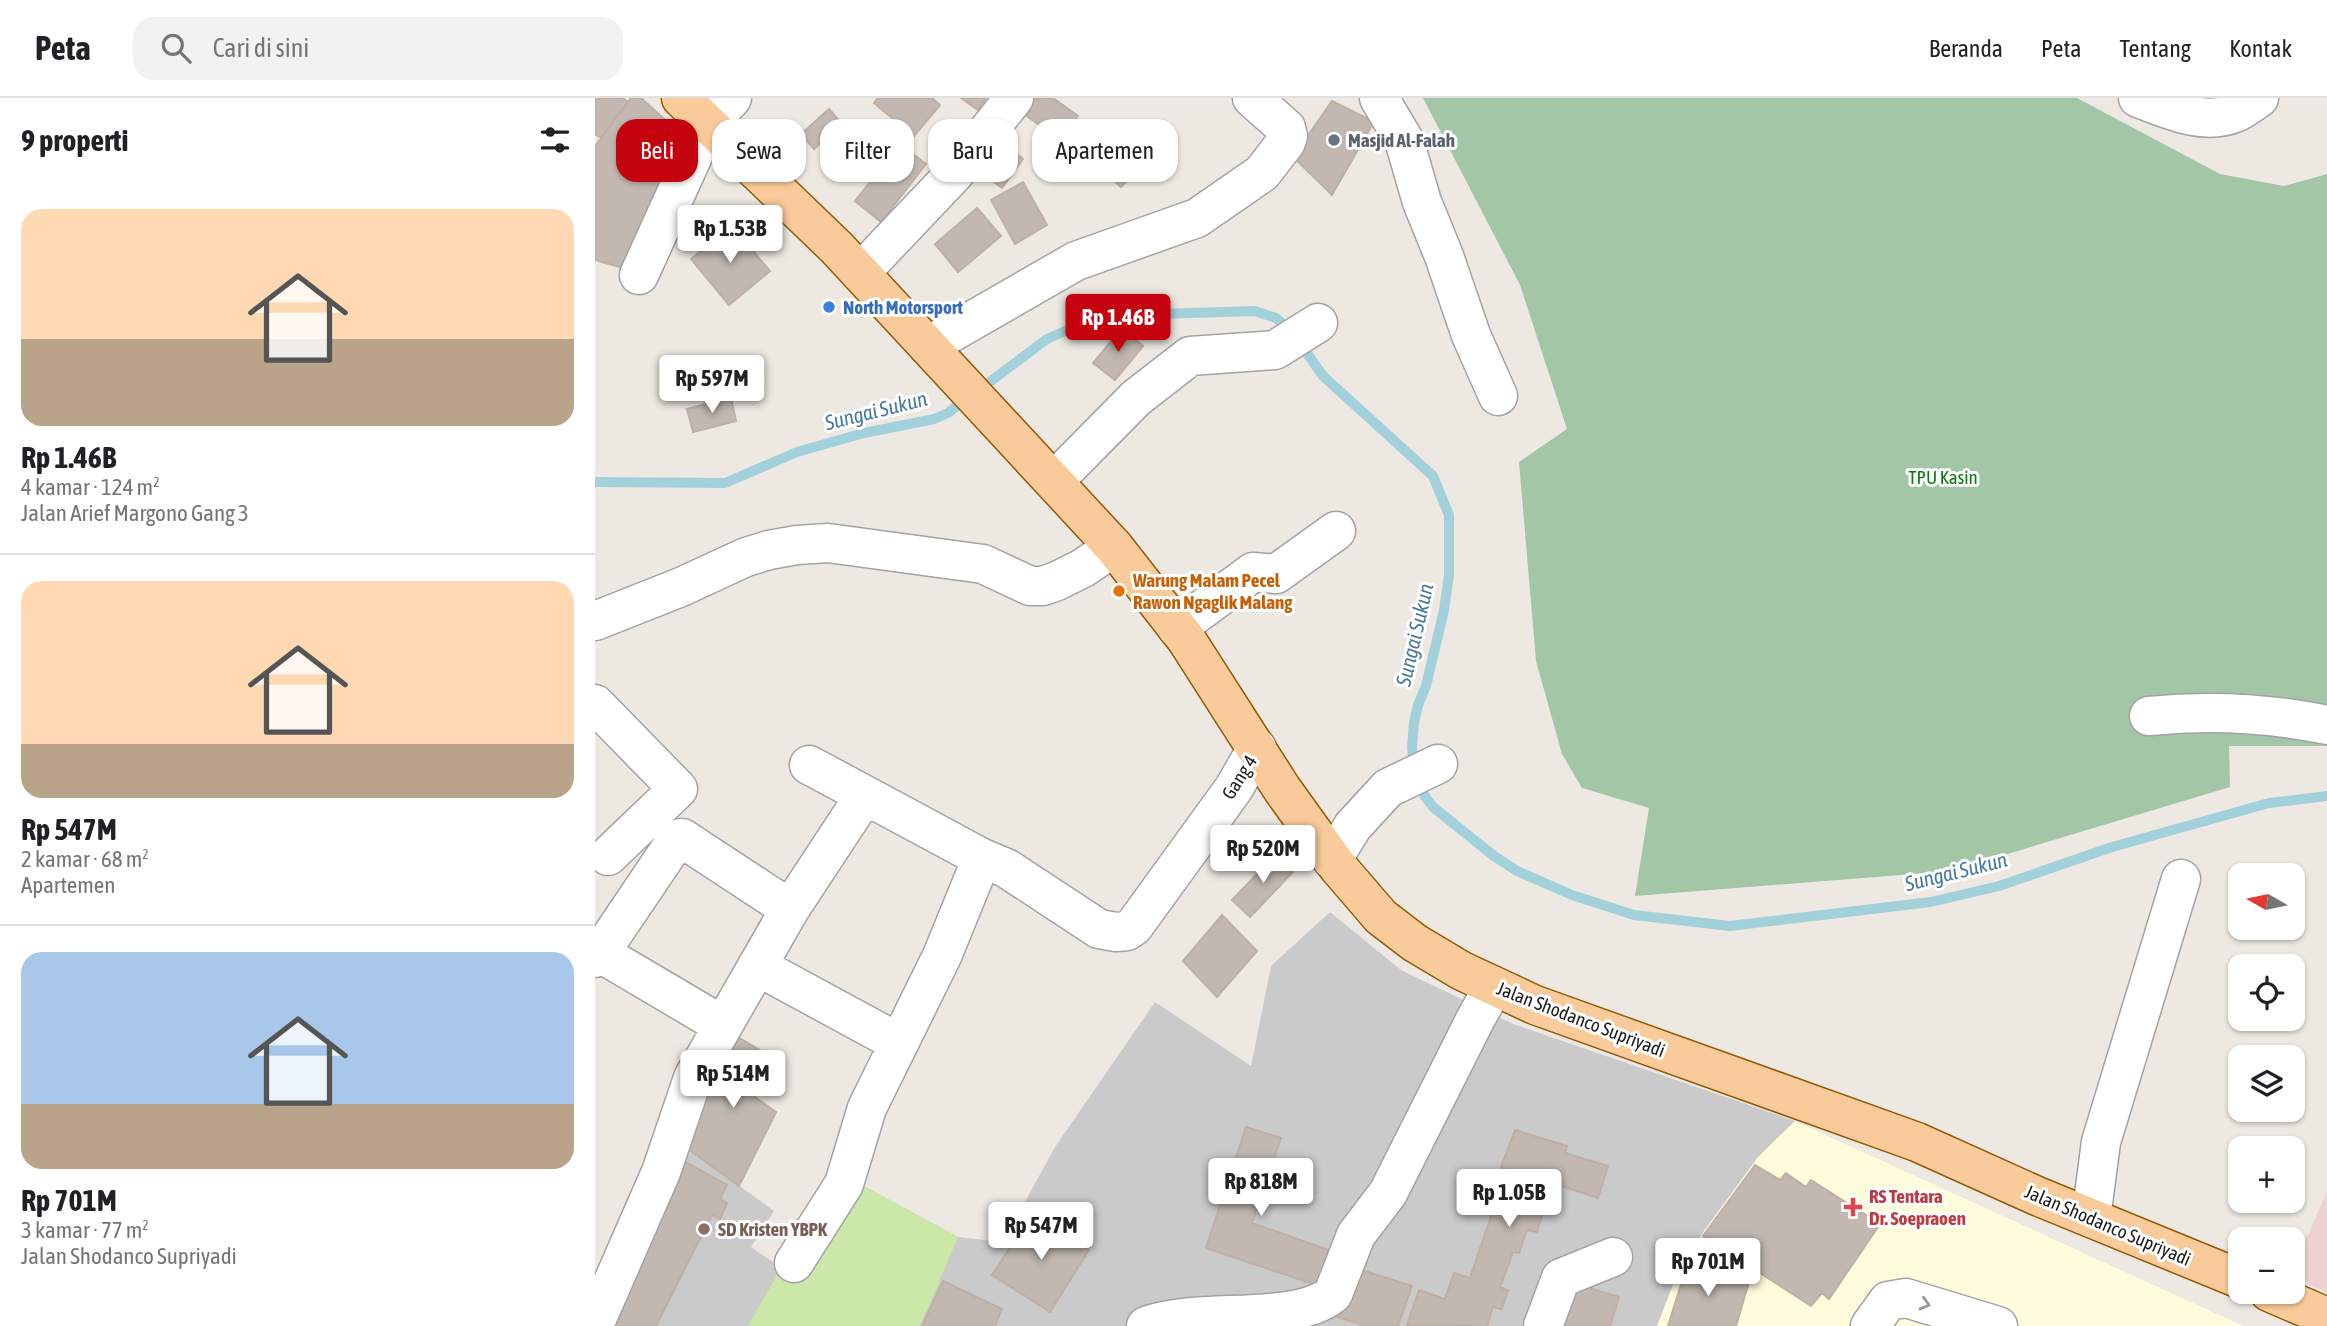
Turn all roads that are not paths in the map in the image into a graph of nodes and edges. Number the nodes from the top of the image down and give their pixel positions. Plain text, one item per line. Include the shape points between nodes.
1 (681, 98) edge
2 (1014, 98) edge
3 (1252, 98) edge
4 (1379, 98) edge
5 (2138, 98) edge
6 (2259, 98) edge
7 (720, 111) edge
8 (860, 273) junction
9 (639, 275) dead end
10 (1318, 323) dead end
11 (927, 346) junction
12 (1498, 396) dead end
13 (1054, 481) junction
14 (1336, 531) dead end
15 (1114, 547) junction
16 (595, 621) edge
17 (1177, 628) junction
18 (595, 704) edge
19 (2149, 716) dead end
20 (2327, 725) edge
21 (1257, 748) junction
22 (1438, 764) dead end
23 (809, 765) dead end
24 (865, 795) junction
25 (599, 856) edge
26 (982, 858) junction
27 (1332, 860) junction
28 (2181, 879) dead end
29 (790, 909) junction
30 (598, 956) edge
31 (757, 966) junction
32 (1495, 986) junction
33 (722, 1026) junction
34 (899, 1043) junction
35 (2091, 1218) junction
36 (1613, 1257) dead end
37 (794, 1263) dead end
38 (2228, 1274) edge
39 (2297, 1304) edge
40 (2327, 1317) edge
41 (595, 1323) edge
42 (1253, 1323) edge
43 (1146, 1326) edge
44 (1543, 1326) edge
45 (1870, 1326) edge
46 (1998, 1326) edge

1 - 7 main road, Jalan Shodanco Supriyadi
2 - 8 street via 954,174
3 - 11 street via 1286,128 1288,136 1262,173 1197,218 1076,261
4 - 12 street via 1404,141 1471,335
5 - 6 street via 2178,113 2210,118 2235,113
7 - 8 main road, Jalan Shodanco Supriyadi
7 - 9 street
8 - 11 main road, Jalan Shodanco Supriyadi
10 - 13 street via 1275,350 1190,356 1136,398
11 - 13 main road, Jalan Shodanco Supriyadi
13 - 15 main road, Jalan Shodanco Supriyadi
14 - 17 street via 1276,574 1253,572
15 - 16 street via 1083,568 1044,586 1030,586 983,564 828,543 797,545 746,557
15 - 17 main road, Jalan Shodanco Supriyadi
17 - 21 main road, Jalan Shodanco Supriyadi
18 - 25 street via 678,789
19 - 20 street via 2185,712
21 - 26 street, Gang 4 via 1234,788 1127,931 1099,929 1006,868
21 - 27 main road, Jalan Shodanco Supriyadi
22 - 27 street via 1388,788 1353,826
23 - 24 street
24 - 26 street
24 - 29 street
26 - 34 street via 942,956
27 - 32 main road, Jalan Shodanco Supriyadi via 1381,917 1415,943
28 - 35 street via 2101,1142
29 - 30 street via 677,839
29 - 31 street
30 - 33 street
31 - 33 street
31 - 34 street
32 - 35 main road, Jalan Shodanco Supriyadi via 1535,1006 1917,1142
32 - 42 street via 1388,1193 1356,1235 1333,1294 1312,1312
33 - 41 street via 693,1077 661,1172
34 - 37 street via 867,1108 844,1184
35 - 38 main road, Jalan Shodanco Supriyadi
36 - 44 street via 1561,1278
39 - 40 main road
42 - 43 street via 1184,1320
45 -> 46 street via 1888,1301 1906,1298

